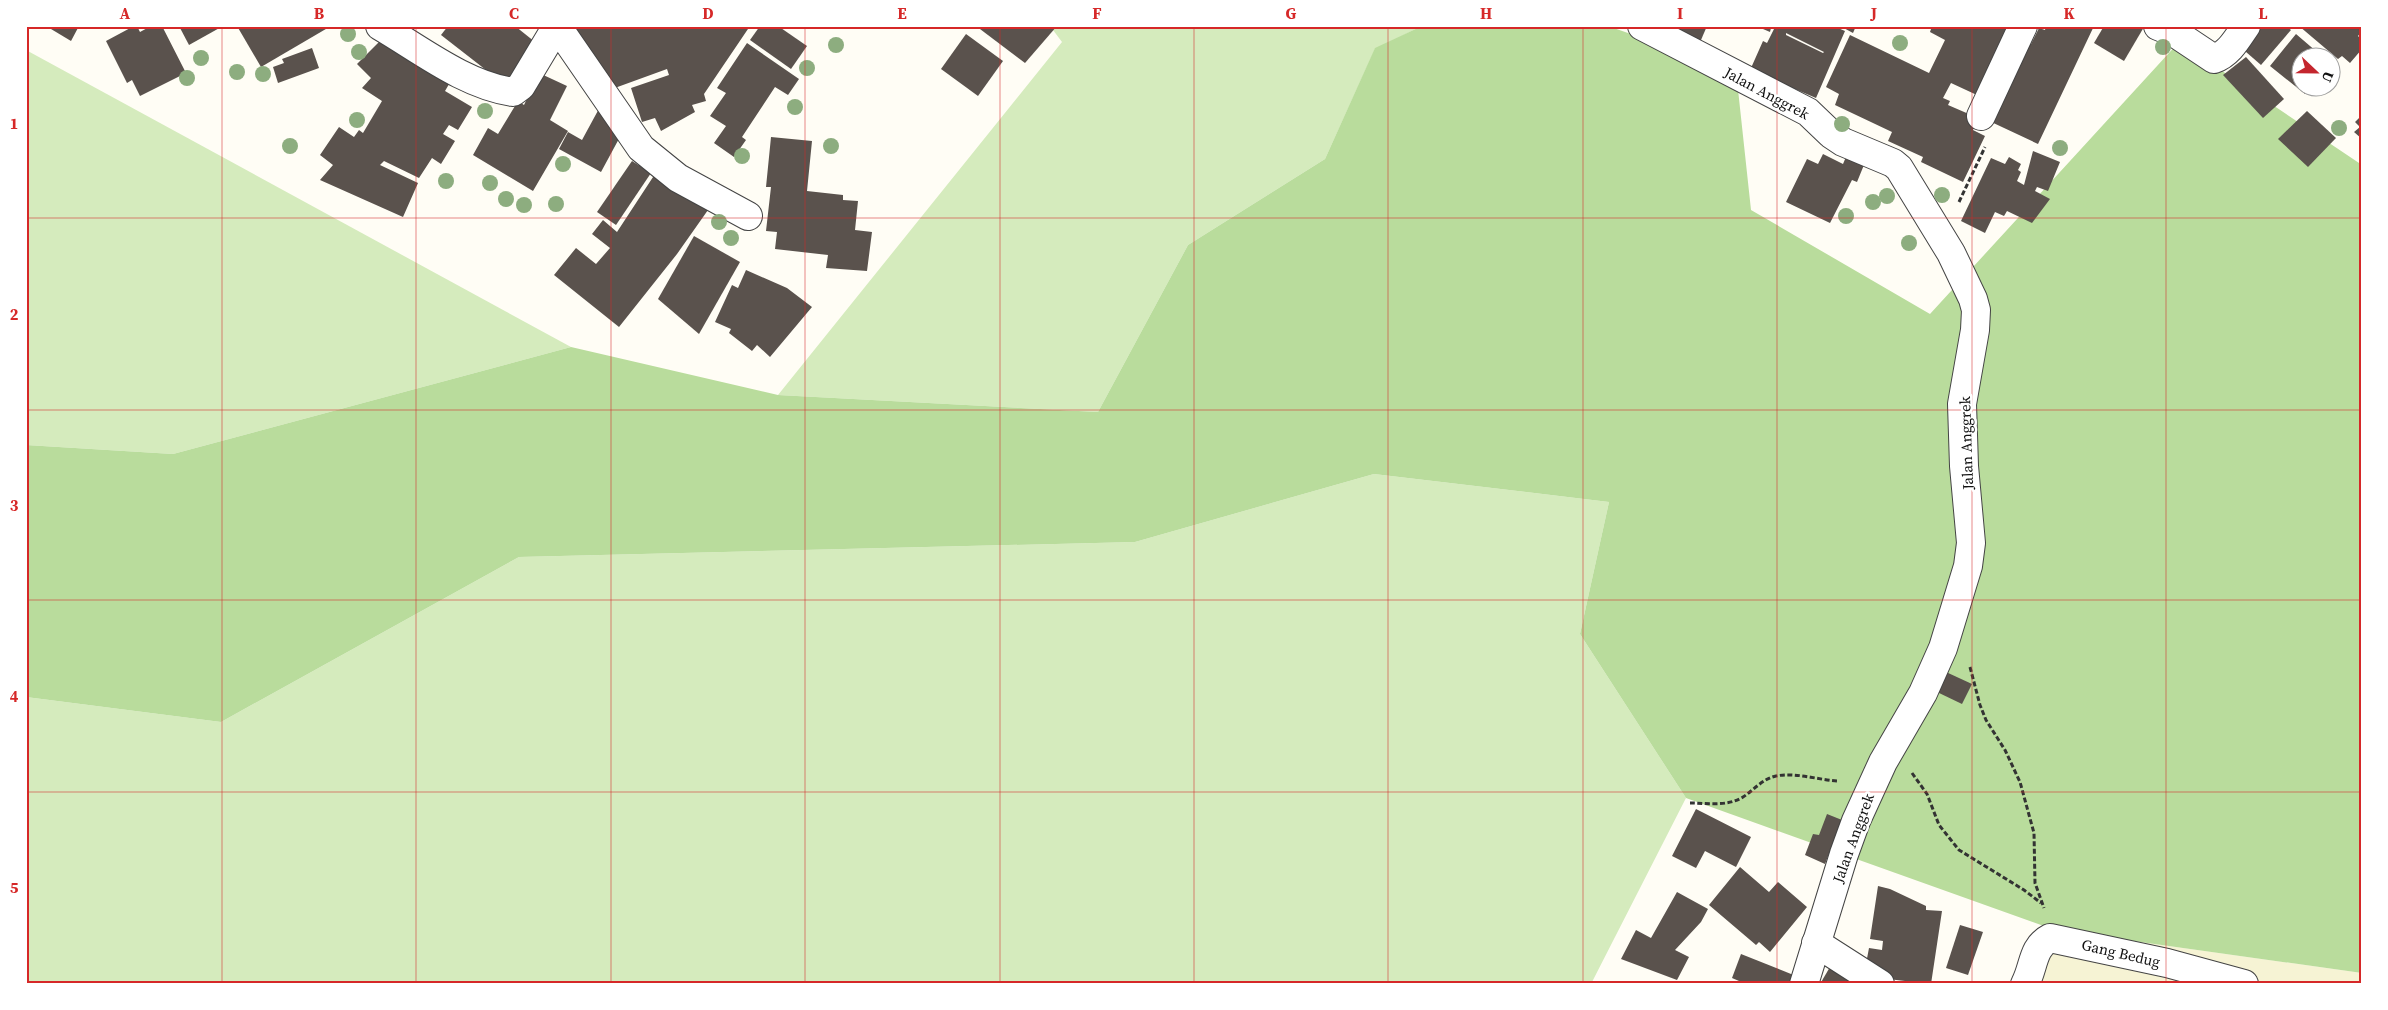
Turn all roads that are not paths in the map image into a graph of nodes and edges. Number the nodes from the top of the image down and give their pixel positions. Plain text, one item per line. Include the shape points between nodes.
1 (380, 26) edge
2 (557, 26) edge
3 (1642, 26) edge
4 (2023, 26) edge
5 (2158, 26) edge
6 (2246, 26) edge
7 (1981, 116) road end
8 (748, 216) dead end
9 (1816, 943) junction
10 (2164, 973) edge
11 (1804, 984) edge
12 (1880, 984) edge
13 (2025, 984) edge
14 (2244, 984) edge

1 - 2 street via 463,74 513,92 521,86
2 - 8 street via 640,148 678,178
3 - 9 street, Jalan Anggrek via 1808,112 1843,142 1893,163 1933,223 1966,283 1976,310 1962,404 1971,543 1968,566 1931,678 1879,770 1844,854
4 - 7 street
5 - 6 street via 2214,58 2232,47
9 - 11 street, Jalan Anggrek
9 - 12 street
10 - 13 street, Gang Bedug via 2074,942 2050,938 2037,949
10 - 14 street, Gang Bedug

